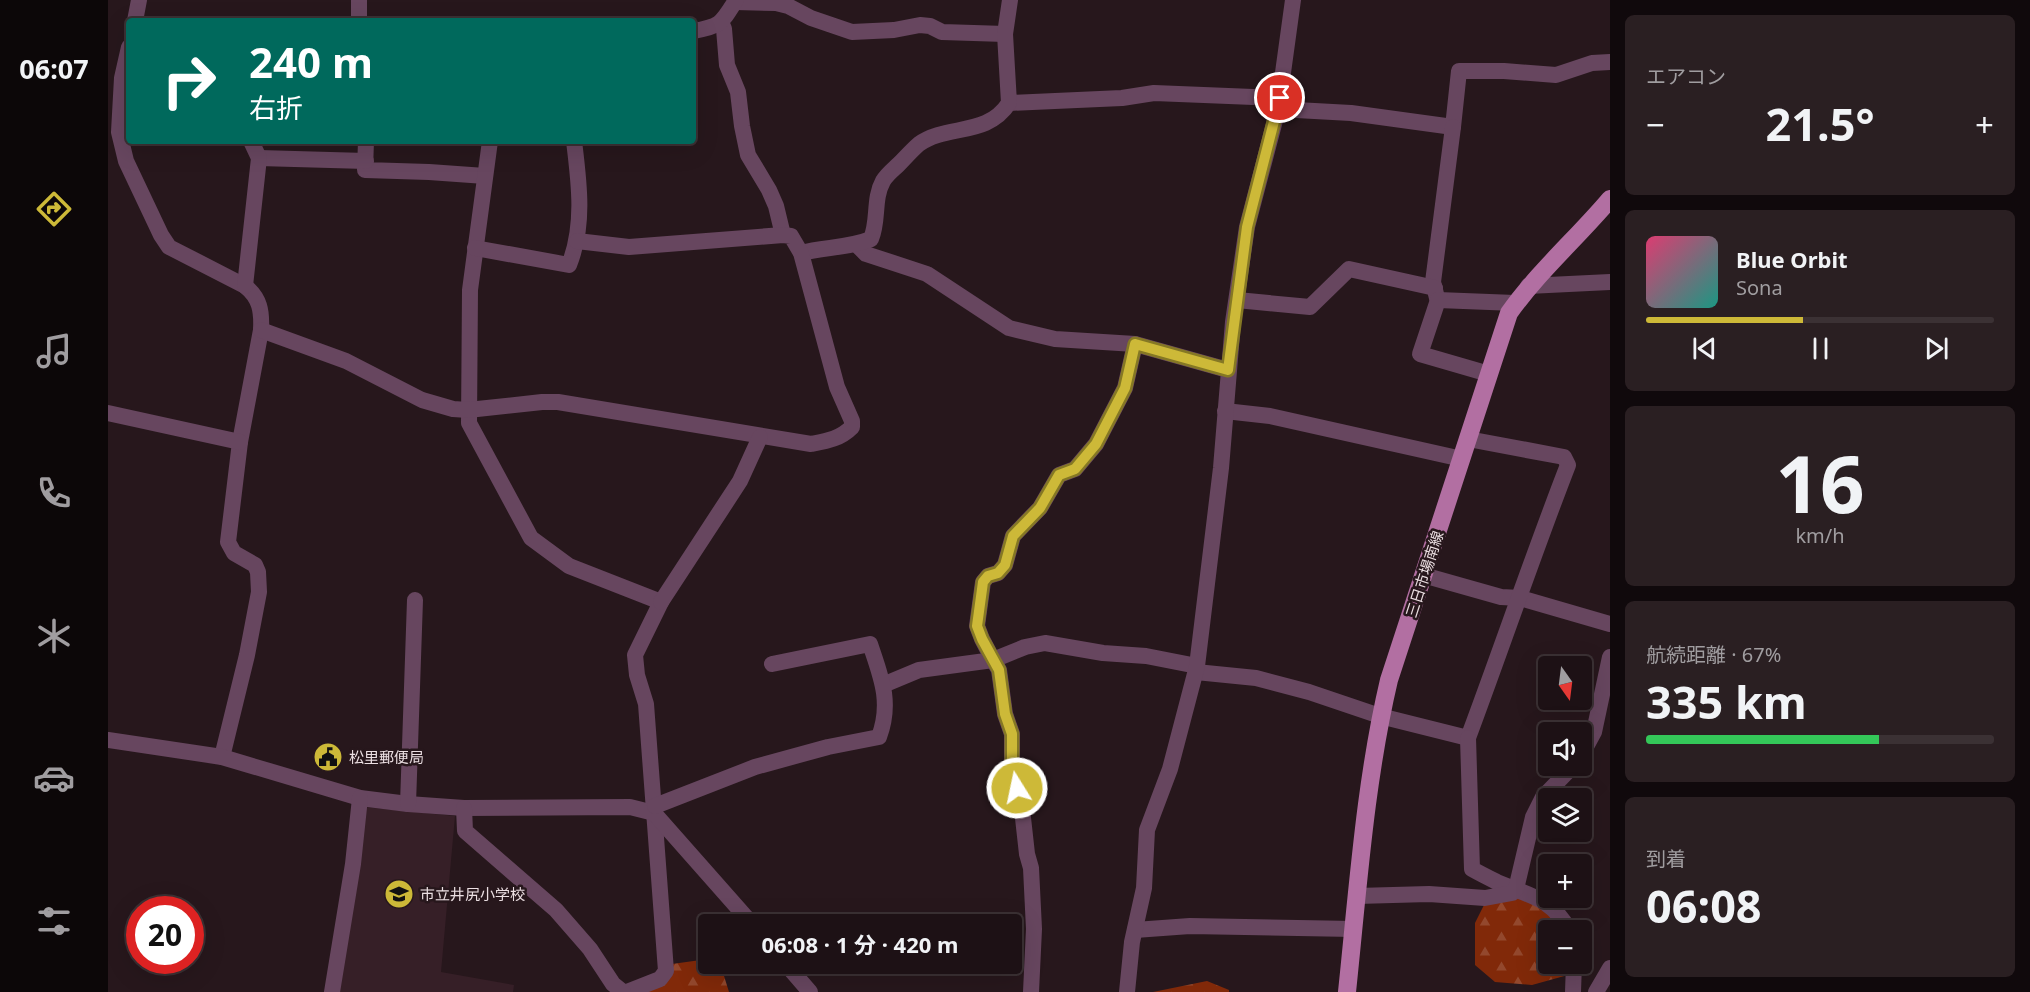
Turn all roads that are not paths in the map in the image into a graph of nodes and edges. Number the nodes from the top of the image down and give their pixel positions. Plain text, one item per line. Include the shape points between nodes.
1 (140, 0) edge
2 (359, 0) edge
3 (1010, 0) edge
4 (736, 1) edge
5 (1290, 1) edge
6 (136, 18) edge
7 (359, 18) edge
8 (721, 22) junction
9 (696, 30) edge
10 (1005, 34) junction
11 (126, 60) edge
12 (1610, 62) edge
13 (1009, 103) junction
14 (1279, 103) junction
15 (119, 124) edge
16 (1453, 127) junction
17 (252, 144) edge
18 (366, 144) edge
19 (490, 144) edge
20 (574, 144) edge
21 (259, 158) junction
22 (366, 161) junction
23 (485, 176) junction
24 (1610, 199) edge
25 (783, 235) junction
26 (577, 241) junction
27 (856, 245) junction
28 (475, 248) junction
29 (801, 253) junction
30 (1610, 282) edge
31 (245, 286) junction
32 (1528, 286) junction
33 (1436, 294) junction
34 (1237, 300) junction
35 (1515, 303) junction
36 (261, 330) junction
37 (1135, 344) junction
38 (1228, 370) junction
39 (1489, 374) junction
40 (468, 410) junction
41 (1225, 411) junction
42 (108, 413) edge
43 (760, 437) junction
44 (1468, 439) junction
45 (240, 442) junction
46 (1462, 459) junction
47 (1422, 575) junction
48 (1520, 598) junction
49 (415, 600) dead end
50 (661, 602) junction
51 (1610, 624) edge
52 (993, 660) junction
53 (1610, 660) edge
54 (772, 664) dead end
55 (1196, 669) junction
56 (883, 685) junction
57 (1380, 716) junction
58 (1592, 736) edge
59 (1468, 738) junction
60 (108, 740) edge
61 (222, 757) junction
62 (1563, 776) edge
63 (360, 798) junction
64 (408, 804) junction
65 (464, 808) junction
66 (654, 809) junction
67 (1516, 889) junction
68 (1358, 896) junction
69 (743, 914) edge
70 (1563, 920) edge
71 (1354, 929) junction
72 (1135, 930) junction
73 (1610, 968) edge
74 (794, 974) edge
75 (1574, 974) edge
76 (332, 992) edge
77 (625, 992) edge
78 (810, 992) edge
79 (1031, 992) edge
80 (1128, 992) edge
81 (1347, 992) edge
82 (1573, 992) edge
83 (1596, 992) edge

1 - 6 street
2 - 7 street
3 - 10 street
4 - 8 street
4 - 10 street via 788,6 852,32 920,25 942,32
5 - 14 street
8 - 9 street
8 - 25 street via 748,155 769,190
10 - 13 street
11 - 15 street
12 - 16 street via 1592,63 1556,75 1459,71
13 - 14 street via 1154,93
13 - 27 street via 989,123 920,144 884,178 877,194 876,227 871,239
14 - 16 street
14 - 34 street via 1247,227
15 - 31 street via 126,161 169,248
16 - 33 street via 1433,282
17 - 21 street
18 - 22 street
19 - 23 street
20 - 26 street via 580,202
21 - 22 street
21 - 31 street
22 - 23 street via 366,170
23 - 28 street
24 - 32 main road, 三日市場南線
25 - 26 street via 629,247
25 - 29 street via 791,236
26 - 28 street via 569,265
27 - 29 street
27 - 37 street via 867,254 927,274 1009,328 1055,339
28 - 40 street via 470,290
29 - 43 street via 837,387 852,427 830,441 811,444
30 - 32 street
31 - 36 street via 260,304
32 - 35 main road, 三日市場南線
33 - 34 street via 1349,269 1310,307
33 - 35 street
33 - 39 street via 1420,354
34 - 38 street
35 - 39 main road, 三日市場南線
36 - 40 street via 346,361 422,400
36 - 45 street
37 - 38 street
37 - 52 street via 1125,388 1096,444 1075,469 1059,475 1040,508 1013,536 1005,565 983,582 977,626
38 - 41 street
39 - 44 main road, 三日市場南線
40 - 43 street via 558,402
40 - 50 street via 469,423 531,538 569,566
41 - 46 street via 1270,416
41 - 55 street
42 - 45 street
43 - 50 street via 740,481
44 - 46 main road, 三日市場南線
44 - 48 street via 1564,457 1568,465
45 - 61 street via 228,542 234,553 255,565 259,592
46 - 47 main road, 三日市場南線
47 - 48 street via 1501,597
47 - 57 main road, 三日市場南線
48 - 51 street
48 - 59 street
49 - 64 street
50 - 66 street via 635,655 646,704
52 - 55 street via 1025,647 1045,644 1146,656
52 - 56 street via 919,670
52 - 79 street via 999,670 1012,734 1012,765 1031,868
53 - 58 street
54 - 56 street via 870,644
55 - 57 street via 1256,678
55 - 72 street via 1170,769 1147,830 1144,888
56 - 66 street via 885,721 879,737 755,767
57 - 59 street
57 - 68 main road, 三日市場南線
59 - 67 street via 1472,869
60 - 61 street
61 - 63 street
62 - 67 street via 1543,797 1533,817
63 - 64 street
63 - 76 street
64 - 65 street
65 - 66 street
65 - 77 street via 465,831 556,910 590,949 613,984
66 - 69 street
66 - 77 street via 666,971 660,979
67 - 68 street via 1485,898 1429,894
67 - 70 street via 1540,897
68 - 71 main road, 三日市場南線
71 - 72 street via 1190,926
71 - 81 main road, 三日市場南線
72 - 80 street
73 - 83 street
74 - 78 street
75 - 82 street

